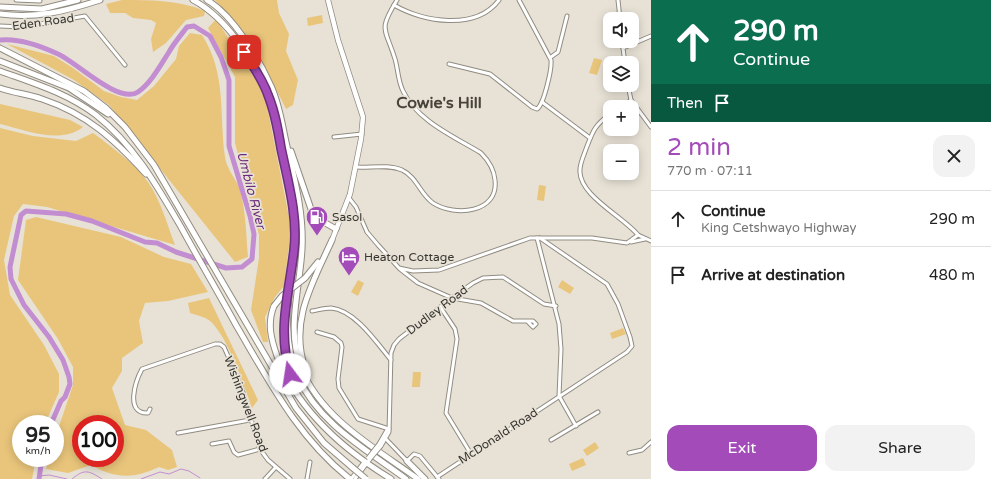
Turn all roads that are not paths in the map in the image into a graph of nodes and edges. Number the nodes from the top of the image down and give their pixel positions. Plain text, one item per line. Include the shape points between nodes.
1 (16, 0) edge
2 (78, 0) edge
3 (100, 0) edge
4 (193, 0) edge
5 (207, 0) edge
6 (330, 0) edge
7 (397, 0) edge
8 (499, 0) edge
9 (519, 0) edge
10 (618, 0) edge
11 (40, 1) dead end
12 (394, 5) junction
13 (0, 7) edge
14 (619, 12) edge
15 (0, 14) edge
16 (567, 16) dead end
17 (0, 26) edge
18 (651, 36) edge
19 (639, 41) edge
20 (0, 48) edge
21 (623, 48) edge
22 (624, 56) edge
23 (550, 57) junction
24 (0, 61) edge
25 (449, 64) dead end
26 (125, 65) dead end
27 (0, 71) edge
28 (0, 88) edge
29 (629, 92) edge
30 (631, 100) edge
31 (542, 102) junction
32 (639, 111) edge
33 (603, 120) edge
34 (651, 127) edge
35 (362, 134) junction
36 (284, 136) junction
37 (334, 137) dead end
38 (134, 138) junction
39 (590, 138) junction
40 (356, 167) junction
41 (156, 185) junction
42 (349, 198) junction
43 (335, 229) junction
44 (634, 229) junction
45 (638, 235) junction
46 (539, 238) junction
47 (645, 239) junction
48 (330, 240) junction
49 (630, 241) junction
50 (651, 241) edge
51 (294, 251) junction
52 (399, 268) junction
53 (452, 298) junction
54 (556, 306) junction
55 (441, 308) junction
56 (312, 311) dead end
57 (528, 322) dead end
58 (317, 332) dead end
59 (391, 360) junction
60 (559, 396) junction
61 (150, 408) dead end
62 (598, 412) dead end
63 (312, 413) junction
64 (333, 414) junction
65 (250, 420) junction
66 (576, 426) junction
67 (388, 428) junction
68 (178, 433) dead end
69 (385, 438) junction
70 (551, 440) dead end
71 (651, 442) edge
72 (212, 444) dead end
73 (260, 449) junction
74 (629, 452) dead end
75 (471, 454) junction
76 (368, 461) junction
77 (407, 461) junction
78 (310, 462) dead end
79 (276, 467) junction
80 (350, 478) edge
81 (438, 478) edge
82 (266, 479) edge
83 (290, 479) edge
84 (307, 479) edge
85 (355, 479) edge
86 (366, 479) edge
87 (391, 479) edge
88 (406, 479) edge
89 (418, 479) edge
90 (425, 479) edge

1 - 11 street
2 - 13 highway via 42,8
3 - 15 highway via 42,16
4 - 51 highway via 215,14 230,29 268,94 293,203
5 - 36 highway via 234,24 265,74 275,95
6 - 35 main road via 338,40 363,117
7 - 12 street
8 - 12 street via 493,8 483,14 455,20 418,16
9 - 23 street
10 - 14 street
12 - 40 street via 386,17 384,29 404,92 427,119 484,156 494,172 495,189 491,200 479,208 448,209 430,200 412,177 402,170
16 - 23 street via 558,52
17 - 26 street, Eden Road via 23,27 85,16
18 - 19 street
20 - 38 highway via 84,91 111,112
21 - 22 street
23 - 31 street via 552,63
24 - 38 highway via 45,77 74,91 107,113
25 - 31 street via 490,74 535,108
27 - 41 highway via 56,92 95,114 127,144
28 - 41 highway via 42,99 86,120 122,147
29 - 30 street
31 - 39 street
32 - 34 street
33 - 39 street via 596,126
35 - 37 street
35 - 40 main road
36 - 43 highway via 309,206 316,217
36 - 64 highway via 302,222 302,249 294,310 295,343 307,380 316,396
38 - 86 highway, bridge via 154,165 303,418 324,443
39 - 44 street via 580,167 581,179 599,201
40 - 42 main road
41 - 80 highway via 270,384 316,448
42 - 43 main road
42 - 52 street via 369,235
43 - 48 main road
44 - 45 street
44 - 49 street
45 - 47 street
45 - 49 street
46 - 49 street via 592,238 622,243
46 - 52 street via 526,239 439,270 418,271
46 - 54 street
46 - 60 street, McDonald Road via 607,284 632,343 627,352
47 - 49 street
47 - 50 street
48 - 63 highway, bridge via 305,278 282,296 274,306 270,326 274,347 290,384
48 - 64 highway via 307,293 300,318 299,339 307,375 314,390
51 - 63 highway via 284,314 284,349 293,380
51 - 88 highway via 287,329 291,359 298,378 326,417
52 - 53 street via 418,283
53 - 54 street, Dudley Road via 477,280 500,276 544,304
53 - 55 street, Dudley Road
53 - 57 street via 481,304 513,321
54 - 60 street via 561,346
55 - 59 street, Dudley Road via 396,342
55 - 75 street via 455,329 457,339 446,413
56 - 59 street via 332,308 350,316
58 - 67 street via 336,338 341,343 338,386 356,417
59 - 67 street, Dudley Road
60 - 66 street
60 - 75 street, McDonald Road
61 - 65 street, Wishingwell Road via 148,414 142,412 136,407 133,399 133,391 142,369 220,344 224,347 241,386
62 - 66 street
63 - 76 highway via 331,433
64 - 89 highway
65 - 68 street
65 - 73 street, Wishingwell Road
66 - 70 street
67 - 69 street, Dudley Road
69 - 76 street, Dudley Road, bridge
69 - 77 street
71 - 74 street via 645,449
72 - 73 street via 229,441 238,455
73 - 79 street, Wishingwell Road
75 - 81 street, McDonald Road
76 - 80 street, Dudley Road
76 - 85 street, Dudley Road
76 - 87 highway
77 - 81 street via 413,455 418,455
77 - 90 highway
78 - 84 street
79 - 82 street
79 - 83 street, Wishingwell Road

